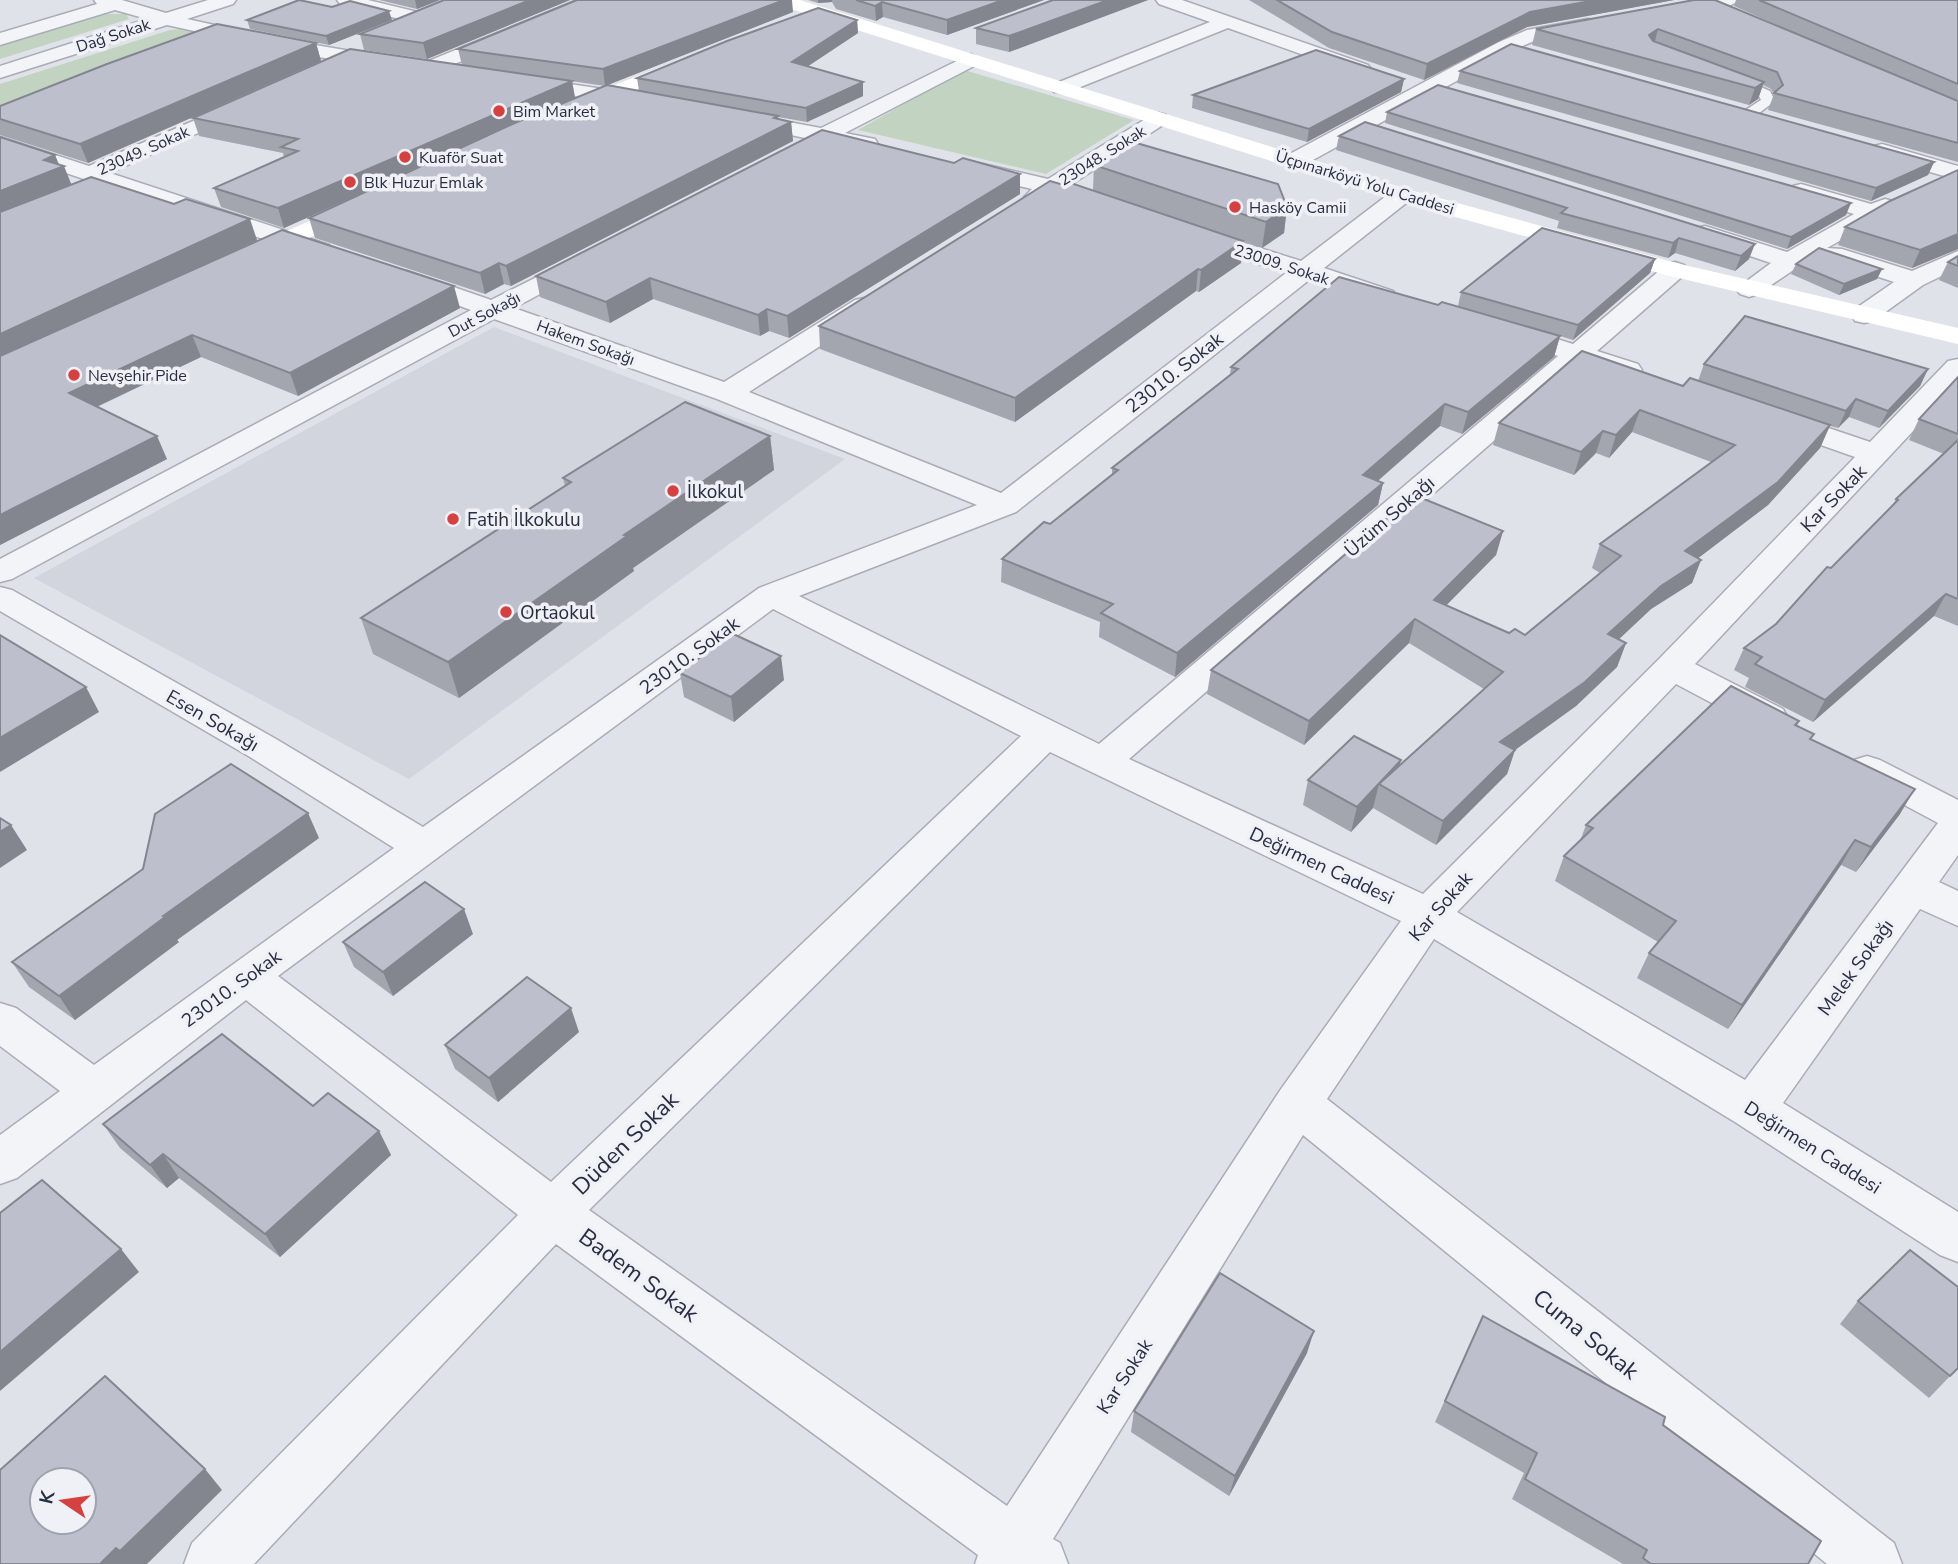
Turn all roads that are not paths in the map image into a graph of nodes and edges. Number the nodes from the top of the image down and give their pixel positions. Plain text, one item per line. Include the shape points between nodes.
1 (227, 0) edge
2 (345, 0) edge
3 (593, 0) edge
4 (781, 0) edge
5 (851, 0) edge
6 (1731, 0) edge
7 (109, 2) edge
8 (1221, 2) dead end
9 (1702, 2) edge
10 (1174, 4) edge
11 (440, 9) edge
12 (817, 12) junction
13 (1650, 14) edge
14 (419, 18) junction
15 (162, 20) junction
16 (1742, 20) edge
17 (1611, 21) edge
18 (1224, 23) junction
19 (779, 27) edge
20 (393, 29) edge
21 (221, 33) junction
22 (0, 39) edge
23 (368, 39) edge
24 (1506, 46) junction
25 (182, 47) edge
26 (971, 48) junction
27 (1531, 53) edge
28 (704, 55) edge
29 (340, 56) junction
30 (426, 69) junction
31 (0, 72) edge
32 (1376, 73) edge
33 (313, 74) edge
34 (467, 75) edge
35 (1721, 75) edge
36 (495, 79) edge
37 (1401, 82) edge
38 (1061, 88) junction
39 (1430, 88) junction
40 (1458, 93) edge
41 (604, 94) junction
42 (263, 96) edge
43 (664, 105) edge
44 (1724, 107) edge
45 (1749, 114) junction
46 (718, 115) edge
47 (550, 118) edge
48 (1159, 120) junction
49 (1775, 121) edge
50 (825, 134) junction
51 (0, 144) edge
52 (1866, 147) edge
53 (891, 150) edge
54 (788, 154) edge
55 (1294, 161) junction
56 (944, 162) edge
57 (1958, 172) edge
58 (100, 178) junction
59 (1779, 185) edge
60 (1051, 187) junction
61 (1402, 194) junction
62 (74, 196) edge
63 (376, 198) edge
64 (1016, 209) edge
65 (1117, 209) edge
66 (1873, 212) junction
67 (1170, 227) edge
68 (1686, 228) edge
69 (287, 239) junction
70 (604, 250) edge
71 (1801, 254) junction
72 (339, 256) edge
73 (1958, 258) edge
74 (230, 266) edge
75 (377, 269) edge
76 (1675, 270) junction
77 (1301, 271) junction
78 (1914, 280) junction
79 (1749, 289) junction
80 (889, 290) edge
81 (1407, 303) edge
82 (494, 308) junction
83 (1864, 315) junction
84 (1486, 326) edge
85 (1958, 336) edge
86 (1579, 353) junction
87 (1958, 367) edge
88 (1643, 375) edge
89 (727, 393) junction
90 (1746, 410) edge
91 (1875, 454) junction
92 (1006, 505) junction
93 (0, 572) edge
94 (771, 595) junction
95 (0, 597) edge
96 (1672, 667) junction
97 (1047, 733) junction
98 (1803, 736) edge
99 (1839, 754) edge
100 (1102, 762) junction
101 (1958, 817) edge
102 (1958, 825) edge
103 (424, 848) junction
104 (1913, 887) junction
105 (1958, 911) edge
106 (1428, 915) junction
107 (246, 976) junction
108 (0, 1021) edge
109 (93, 1090) junction
110 (1298, 1103) junction
111 (1752, 1108) junction
112 (0, 1163) edge
113 (553, 1213) junction
114 (1958, 1239) edge
115 (1019, 1558) edge
116 (213, 1564) edge
117 (1873, 1564) edge

1 - 15 street, Dağ Sokak
2 - 14 street
3 - 30 street
4 - 12 main road, Üçpınarköyü Yolu Caddesi
5 - 12 main road
6 - 9 street
7 - 15 street
7 - 22 street
8 - 10 street
9 - 13 street
9 - 16 main road
10 - 18 street
11 - 14 street
12 - 19 main road
12 - 26 main road, Üçpınarköyü Yolu Caddesi via 936,49
14 - 20 street
15 - 21 street
15 - 31 street, Dağ Sokak
17 - 24 street via 1534,34
18 - 32 street
18 - 38 street
21 - 25 street
21 - 29 street
23 - 29 street
24 - 27 street
24 - 39 street
26 - 38 main road, Üçpınarköyü Yolu Caddesi
26 - 50 street
28 - 41 main road
29 - 30 street
29 - 33 street
30 - 34 street
35 - 45 lane via 1765,94 1768,101
36 - 41 street
37 - 39 street
38 - 48 main road, Üçpınarköyü Yolu Caddesi
39 - 40 street
39 - 55 street via 1373,129
41 - 43 street
41 - 47 main road
42 - 58 street, 23049. Sokak
44 - 45 street
45 - 49 street
46 - 50 street
48 - 55 main road, Üçpınarköyü Yolu Caddesi
48 - 60 street, 23048. Sokak
50 - 53 street
50 - 54 street
51 - 58 street
52 - 57 street
55 - 61 main road, Üçpınarköyü Yolu Caddesi
56 - 60 street
57 - 66 street
58 - 62 street, 23049. Sokak
58 - 69 street
59 - 66 street
60 - 64 street, 23048. Sokak
60 - 65 street
61 - 76 main road, Üçpınarköyü Yolu Caddesi
61 - 77 street, 23010. Sokak
63 - 69 main road
66 - 71 street
67 - 77 street, 23009. Sokak
68 - 71 street
69 - 72 street
69 - 74 main road
70 - 82 street, Dut Sokağı
71 - 78 street
71 - 79 street
73 - 78 street
75 - 82 street, Hakem Sokağı
76 - 79 main road, Üçpınarköyü Yolu Caddesi
76 - 86 street, Üzüm Sokağı
77 - 81 street, 23009. Sokak
77 - 92 street, 23010. Sokak
78 - 83 street
79 - 83 main road, Üçpınarköyü Yolu Caddesi
80 - 89 street
82 - 89 street, Hakem Sokağı
82 - 93 street, Dut Sokağı
83 - 85 main road, Üçpınarköyü Yolu Caddesi
84 - 86 street
86 - 88 street
86 - 100 street, Üzüm Sokağı
87 - 91 street, Kar Sokak
89 - 92 street, Hakem Sokağı
90 - 91 street
91 - 96 street, Kar Sokak
92 - 94 street, 23010. Sokak
94 - 97 street, Değirmen Caddesi
94 - 103 street, 23010. Sokak
95 - 103 street, Esen Sokağı via 263,748
96 - 98 street
96 - 106 street, Kar Sokak
97 - 100 street, Değirmen Caddesi
97 - 113 street, Düden Sokak
99 - 101 street
100 - 106 street, Değirmen Caddesi
102 - 104 street, Melek Sokağı
103 - 107 street, 23010. Sokak
104 - 105 street
104 - 111 street, Melek Sokağı
106 - 110 street, Kar Sokak
106 - 111 street, Değirmen Caddesi
107 - 109 street, 23010. Sokak
107 - 113 street, Badem Sokak
108 - 109 street
109 - 112 street, 23010. Sokak
110 - 115 street, Kar Sokak
110 - 117 street, Cuma Sokak
111 - 114 street, Değirmen Caddesi
113 - 115 street, Badem Sokak
113 - 116 street, Düden Sokak

